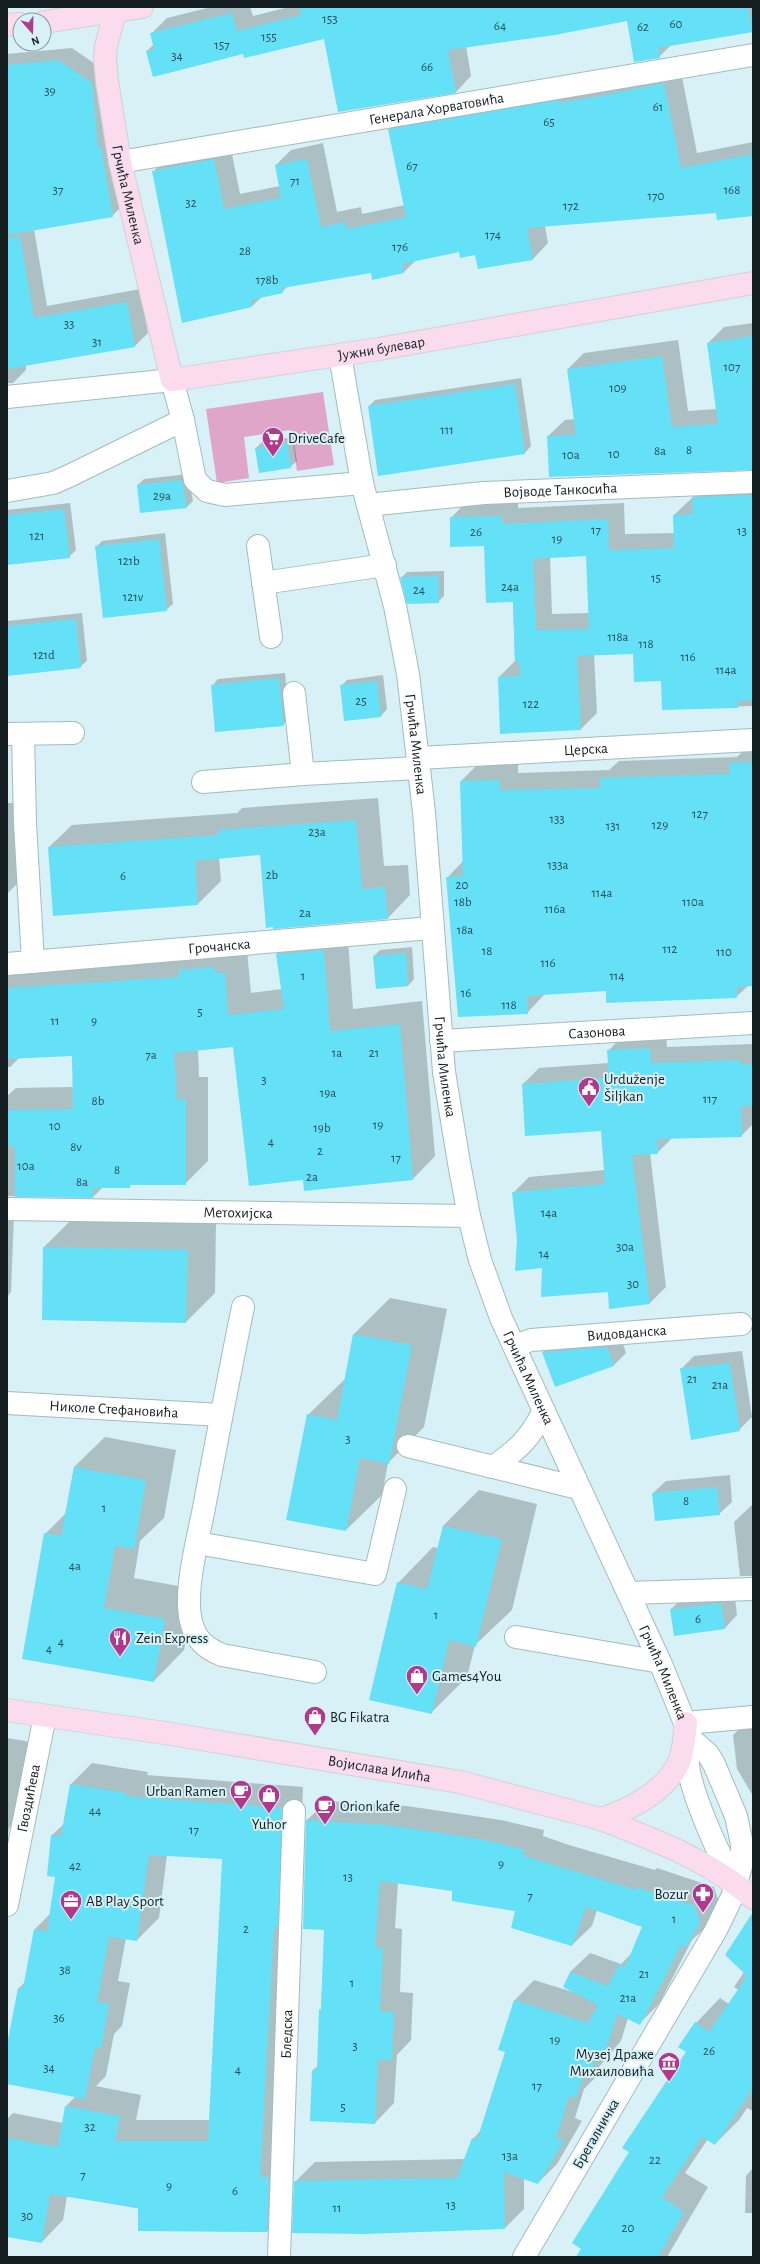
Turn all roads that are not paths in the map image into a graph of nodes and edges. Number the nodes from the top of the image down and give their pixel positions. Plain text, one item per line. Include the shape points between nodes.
1 (142, 7) edge
2 (116, 10) edge
3 (52, 21) edge
4 (753, 54) edge
5 (120, 162) junction
6 (753, 283) edge
7 (340, 355) junction
8 (172, 380) junction
9 (7, 397) edge
10 (183, 420) junction
11 (753, 482) edge
12 (362, 483) junction
13 (7, 491) edge
14 (368, 505) junction
15 (258, 546) dead end
16 (385, 565) junction
17 (263, 583) junction
18 (271, 637) dead end
19 (294, 693) dead end
20 (73, 733) dead end
21 (15, 734) edge
22 (753, 740) edge
23 (419, 763) junction
24 (303, 774) junction
25 (204, 782) dead end
26 (431, 928) junction
27 (33, 962) junction
28 (7, 964) edge
29 (753, 1022) edge
30 (441, 1041) junction
31 (7, 1209) edge
32 (469, 1216) junction
33 (243, 1307) dead end
34 (741, 1324) dead end
35 (514, 1346) junction
36 (7, 1403) edge
37 (544, 1410) junction
38 (221, 1415) junction
39 (408, 1446) dead end
40 (493, 1467) junction
41 (578, 1488) junction
42 (395, 1489) dead end
43 (197, 1542) junction
44 (753, 1589) edge
45 (628, 1593) junction
46 (516, 1637) dead end
47 (660, 1662) junction
48 (314, 1672) dead end
49 (7, 1710) edge
50 (45, 1716) junction
51 (753, 1717) edge
52 (689, 1732) junction
53 (294, 1811) dead end
54 (601, 1819) junction
55 (736, 1884) junction
56 (753, 1898) edge
57 (7, 1905) edge
58 (279, 2257) edge
59 (524, 2257) edge

1 - 2 main road
2 - 3 main road
2 - 5 main road, Грчића Миленка via 104,59
4 - 5 street, Генерала Хорватовића
5 - 8 main road, Грчића Миленка
6 - 7 main road, Јужни булевар
7 - 8 main road, Јужни булевар
7 - 12 street, Грчића Миленка
8 - 9 street, Јужни булевар
8 - 10 street
10 - 12 street via 195,480 207,491 225,495
10 - 13 street via 58,481
11 - 14 street, Војводе Танкосића via 484,493
12 - 14 street, Грчића Миленка
14 - 16 street, Грчића Миленка
15 - 17 street
16 - 17 street
16 - 23 street, Грчића Миленка via 408,674
17 - 18 street
19 - 24 street
20 - 21 street
21 - 27 street via 25,823
22 - 23 street, Церска
23 - 24 street, Церска
23 - 26 street, Грчића Миленка
24 - 25 street, Церска
26 - 27 street, Грочанска
26 - 30 street, Грчића Миленка
27 - 28 street, Грочанска
29 - 30 street, Сазонова
30 - 32 street, Грчића Миленка
31 - 32 street, Метохијска
32 - 35 street, Грчића Миленка via 480,1260
33 - 38 street
34 - 35 street, Видовданска via 531,1340
35 - 37 street, Грчића Миленка
36 - 38 street, Николе Стефановића
37 - 40 street via 531,1434 517,1451
37 - 41 street, Грчића Миленка
38 - 43 street
39 - 40 street
40 - 41 street
41 - 45 street, Грчића Миленка
42 - 43 street via 375,1574
43 - 48 street via 189,1609 200,1642 222,1655
44 - 45 street
45 - 47 street, Грчића Миленка
46 - 47 street
47 - 52 street, Грчића Миленка
49 - 50 main road, Војислава Илића
50 - 54 main road, Војислава Илића via 165,1733 460,1782
50 - 57 street, Гвоздићева
51 - 52 street
52 - 54 main road via 679,1763 656,1791 624,1812
52 - 55 street, Грчића Миленка via 689,1771 697,1799 720,1857
52 - 55 street, Грчића Миленка via 714,1764 736,1816 743,1854 741,1872
53 - 58 street, Бледска
54 - 55 main road, Војислава Илића via 707,1864
55 - 56 main road, Војислава Илића
55 - 59 street, Брегалничка via 716,1930

